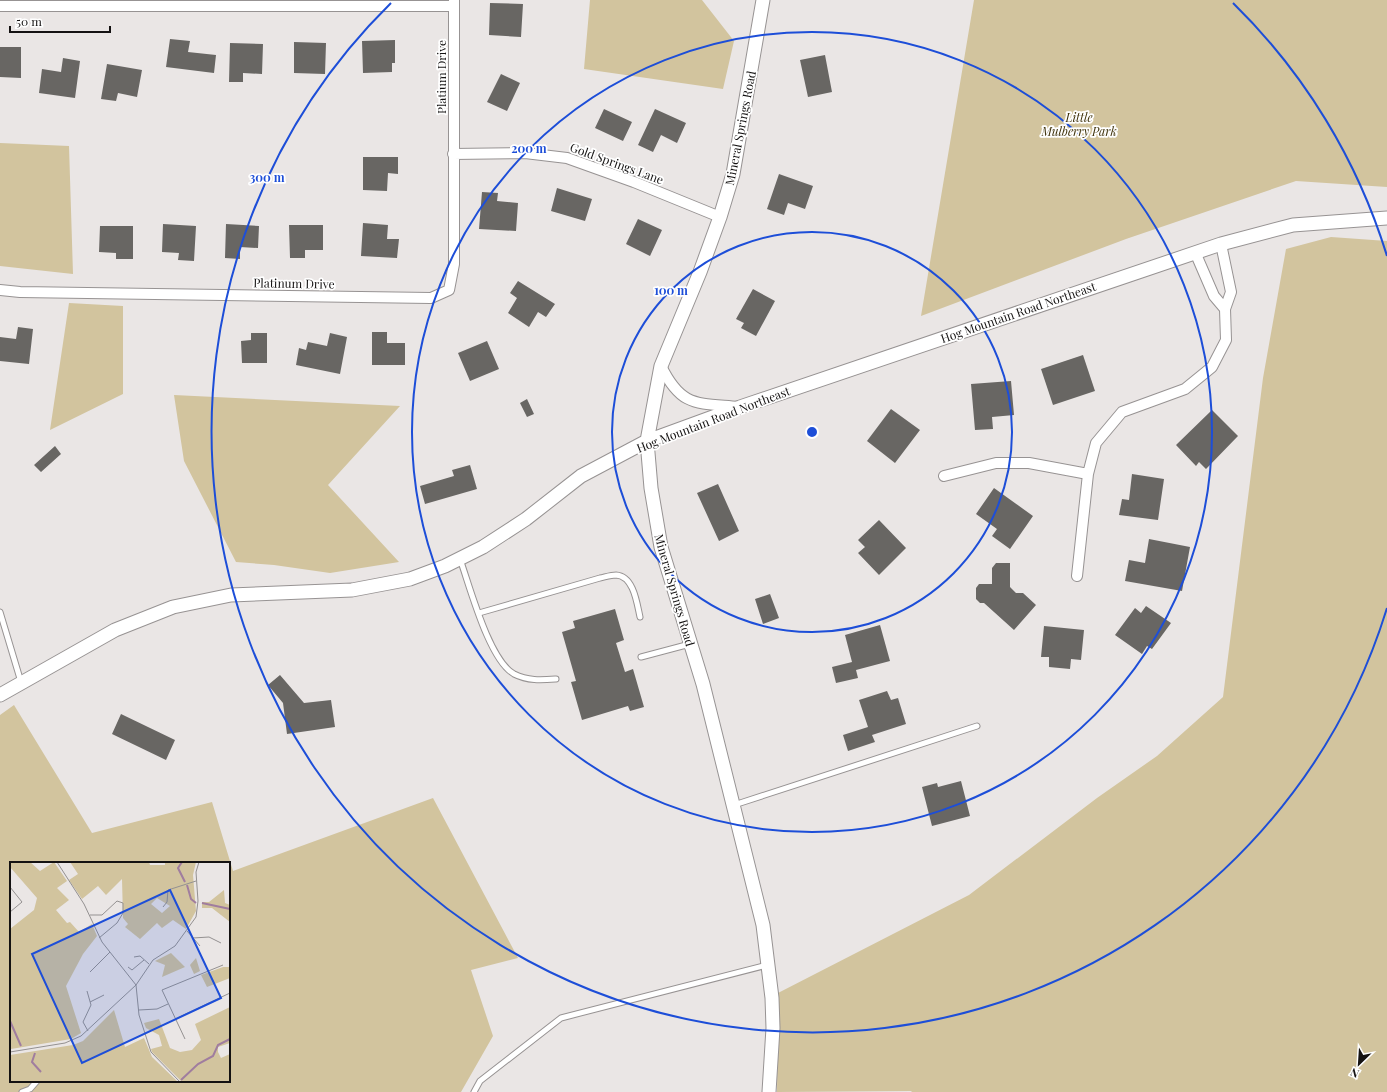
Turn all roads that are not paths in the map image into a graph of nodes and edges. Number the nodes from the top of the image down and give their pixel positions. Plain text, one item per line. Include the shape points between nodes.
1 (763, 0) edge
2 (454, 3) edge
3 (0, 6) edge
4 (454, 154) junction
5 (720, 217) junction
6 (1387, 218) edge
7 (1221, 244) junction
8 (1196, 252) junction
9 (0, 290) edge
10 (1225, 309) junction
11 (661, 366) junction
12 (740, 408) junction
13 (647, 441) junction
14 (1088, 474) junction
15 (944, 476) dead end
16 (460, 559) junction
17 (1077, 576) dead end
18 (0, 612) edge
19 (479, 612) junction
20 (640, 617) dead end
21 (691, 644) junction
22 (641, 657) dead end
23 (556, 679) dead end
24 (21, 682) junction
25 (0, 695) edge
26 (977, 726) dead end
27 (733, 805) junction
28 (768, 964) junction
29 (36, 1082) edge
30 (22, 1092) edge
31 (474, 1092) edge
32 (769, 1092) edge

1 - 5 street, Mineral Springs Road via 733,174
2 - 3 street
2 - 4 street, Platium Drive
4 - 5 street, Gold Springs Lane via 525,152 567,158
4 - 9 street, Platinum Drive via 452,277 449,290 431,298
5 - 11 street, Mineral Springs Road
6 - 7 street, Hog Mountain Road Northeast via 1293,225
7 - 8 street, Hog Mountain Road Northeast
7 - 10 street via 1231,292
8 - 10 street via 1214,296
8 - 12 street, Hog Mountain Road Northeast
10 - 14 street via 1226,340 1212,366 1185,389 1122,412 1096,443
11 - 12 street via 673,388 686,399 696,403
11 - 13 street, Mineral Springs Road
12 - 13 street, Hog Mountain Road Northeast
13 - 16 street, Hog Mountain Road Northeast via 581,476 526,519
13 - 21 street, Mineral Springs Road via 660,547
14 - 15 street via 1029,463 996,463
14 - 17 street
16 - 19 lane
16 - 24 street, Hog Mountain Road Northeast via 410,579 352,590 231,595 173,607 115,630
18 - 24 lane
19 - 20 lane via 617,575 632,586
19 - 23 lane via 497,658 513,674 532,680
21 - 22 lane
21 - 27 street, Mineral Springs Road
24 - 25 street, Hog Mountain Road Northeast
26 - 27 lane
27 - 28 street, Mineral Springs Road via 762,925
28 - 31 lane via 561,1018 480,1081
28 - 32 street, Mineral Springs Road via 774,1028
29 - 30 lane via 30,1089

